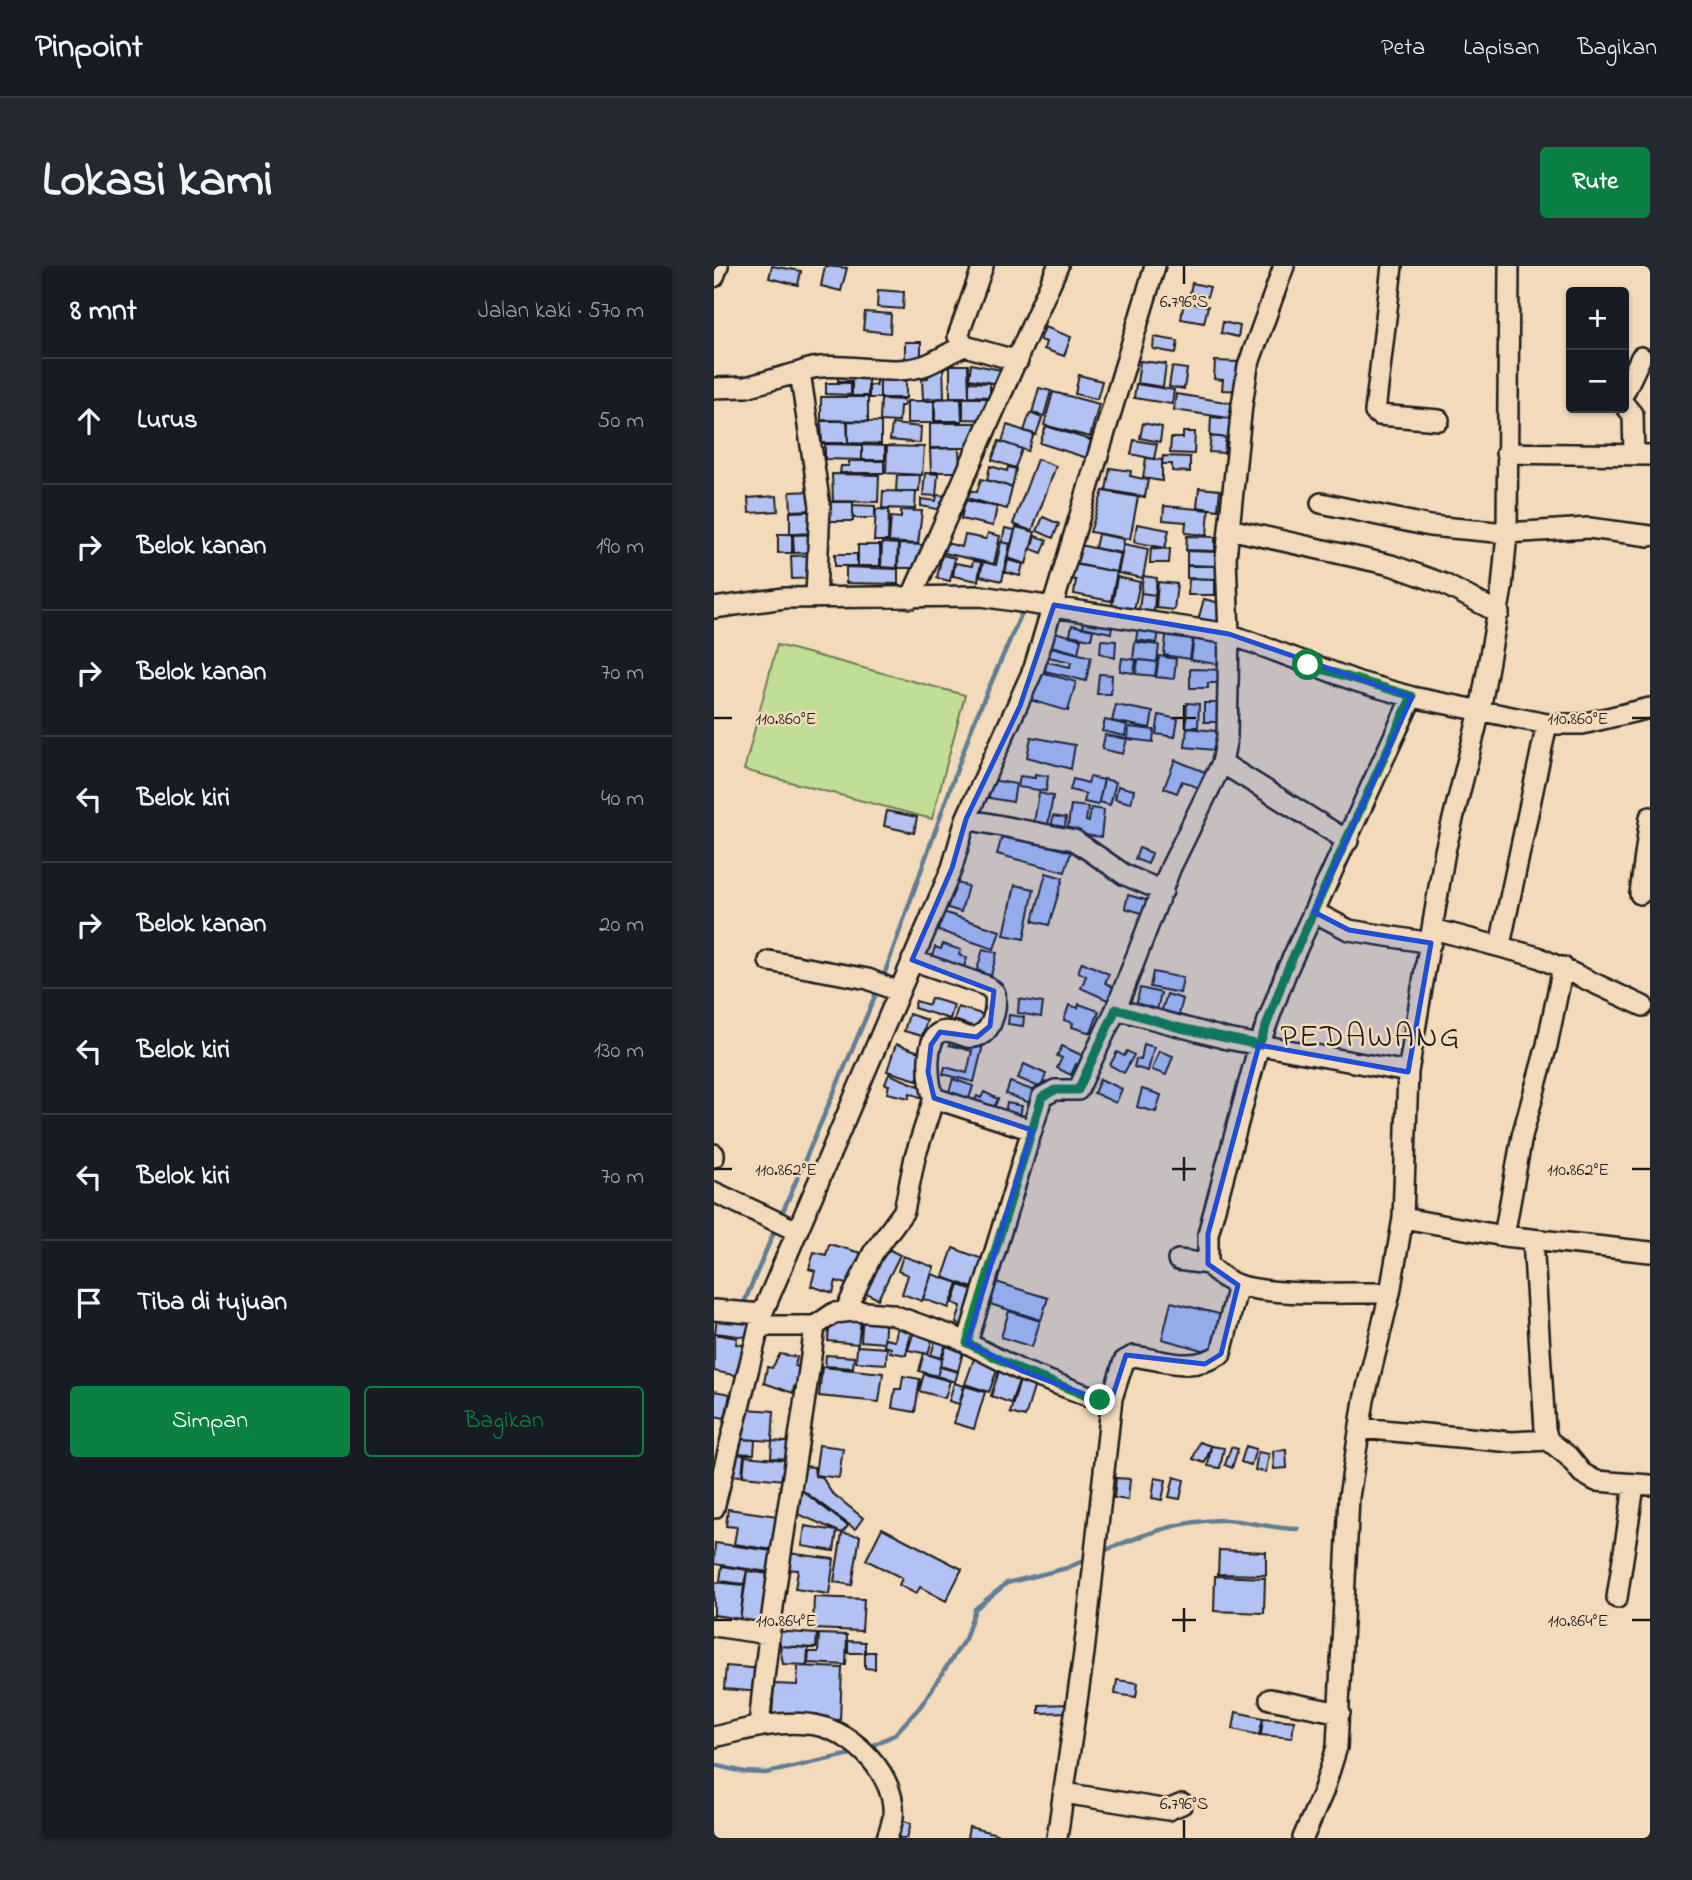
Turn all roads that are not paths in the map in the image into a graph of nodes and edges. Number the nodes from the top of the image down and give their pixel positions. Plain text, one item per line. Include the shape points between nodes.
1 (718, 266) edge
2 (983, 266) edge
3 (1058, 266) edge
4 (1155, 266) edge
5 (1284, 266) edge
6 (1392, 266) edge
7 (1509, 266) edge
8 (714, 278) edge
9 (965, 345) junction
10 (1641, 357) dead end
11 (1018, 361) junction
12 (800, 372) junction
13 (1629, 382) edge
14 (714, 388) edge
15 (1629, 410) edge
16 (1439, 420) dead end
17 (1506, 453) junction
18 (1642, 455) edge
19 (1321, 503) dead end
20 (1229, 529) junction
21 (1507, 533) junction
22 (1650, 536) edge
23 (816, 596) junction
24 (911, 597) junction
25 (1054, 605) junction
26 (714, 608) edge
27 (1499, 613) junction
28 (1229, 635) junction
29 (1412, 696) junction
30 (1650, 708) edge
31 (1480, 710) junction
32 (1547, 724) junction
33 (1222, 763) junction
34 (1650, 817) edge
35 (966, 819) junction
36 (1348, 841) junction
37 (1163, 891) junction
38 (1640, 894) dead end
39 (1314, 912) junction
40 (1432, 936) junction
41 (1500, 945) junction
42 (912, 960) junction
43 (769, 961) dead end
44 (1563, 967) junction
45 (887, 987) junction
46 (1643, 1006) dead end
47 (1116, 1009) junction
48 (1259, 1045) junction
49 (1408, 1072) junction
50 (934, 1098) junction
51 (1032, 1130) junction
52 (714, 1192) edge
53 (1403, 1218) junction
54 (785, 1225) junction
55 (1504, 1236) junction
56 (1534, 1240) junction
57 (1650, 1251) edge
58 (1178, 1260) dead end
59 (1208, 1264) junction
60 (1238, 1285) junction
61 (1390, 1293) junction
62 (714, 1310) edge
63 (845, 1312) junction
64 (761, 1320) junction
65 (815, 1326) junction
66 (967, 1343) junction
67 (1112, 1398) junction
68 (1360, 1428) junction
69 (1548, 1440) junction
70 (1642, 1485) edge
71 (714, 1508) edge
72 (1617, 1598) dead end
73 (714, 1626) edge
74 (768, 1634) junction
75 (1270, 1699) dead end
76 (1340, 1713) junction
77 (759, 1727) junction
78 (714, 1737) edge
79 (1064, 1793) junction
80 (1182, 1804) dead end
81 (887, 1838) edge
82 (1057, 1838) edge
83 (1303, 1838) edge

1 - 8 street
2 - 9 street via 960,324 958,336
3 - 11 street
4 - 25 street
5 - 20 street via 1248,366
6 - 16 street via 1375,412
7 - 17 street
9 - 11 street
9 - 12 street via 926,365
10 - 13 street
11 - 24 street
12 - 14 street via 746,387
12 - 23 street via 820,506
15 - 18 street
17 - 18 street
17 - 21 street
19 - 21 street via 1404,521
20 - 27 street via 1391,565 1444,584
20 - 28 street
21 - 22 street via 1573,528
21 - 27 street
23 - 24 street
23 - 26 street
24 - 25 street via 981,596
25 - 28 street
25 - 35 street via 1020,706
27 - 31 street
28 - 29 street
28 - 33 street via 1227,737
29 - 31 street
29 - 36 street
30 - 32 street via 1582,724
31 - 32 street
31 - 40 street via 1448,839
32 - 41 street
33 - 36 street
33 - 37 street
34 - 38 street
35 - 37 street via 1074,841 1125,875
35 - 42 street via 952,868
36 - 39 street
37 - 47 street
39 - 40 street via 1349,930
39 - 48 street
40 - 41 street
40 - 49 street
41 - 44 street
42 - 45 street
42 - 50 street via 987,986 995,993 995,1015 983,1033 970,1037 943,1031 931,1045 928,1072
43 - 45 street
44 - 46 street
44 - 55 street via 1522,1136
45 - 54 street
47 - 48 street
47 - 51 street via 1078,1090 1055,1090 1042,1097
48 - 49 street
48 - 59 street via 1217,1189 1208,1234
49 - 53 street
50 - 51 street
50 - 63 street via 904,1211 873,1253
51 - 66 street
52 - 54 street
53 - 55 street
53 - 61 street
54 - 64 street
55 - 56 street
56 - 57 street
56 - 69 street
58 - 59 street
59 - 60 street
60 - 61 street
60 - 67 street via 1221,1354 1205,1364 1180,1365 1133,1356 1124,1361
61 - 68 street
62 - 64 street
63 - 65 street via 834,1313
63 - 66 street via 890,1314
64 - 65 street
64 - 71 street
65 - 74 street
66 - 67 street via 1022,1371 1100,1400
67 - 79 street
68 - 69 street via 1512,1442
68 - 76 street via 1349,1497
69 - 70 street via 1581,1473 1596,1481
70 - 72 street
73 - 74 street
74 - 77 street
75 - 76 street
76 - 83 street via 1337,1747
77 - 78 street
77 - 81 street via 816,1725 854,1744 884,1777 893,1816
79 - 80 street via 1168,1810
79 - 82 street

